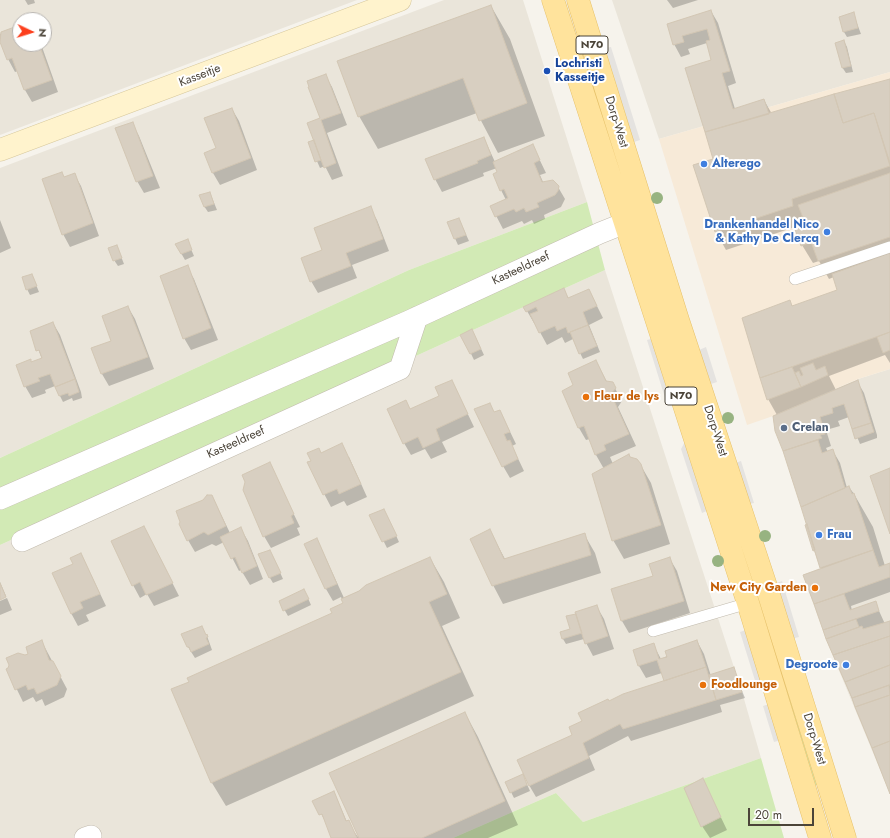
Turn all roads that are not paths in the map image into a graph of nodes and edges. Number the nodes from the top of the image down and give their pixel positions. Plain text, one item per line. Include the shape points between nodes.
1 (400, 0) edge
2 (553, 0) edge
3 (578, 0) edge
4 (0, 150) edge
5 (625, 223) junction
6 (890, 247) edge
7 (795, 279) dead end
8 (417, 317) junction
9 (0, 499) edge
10 (22, 541) dead end
11 (770, 598) junction
12 (748, 604) junction
13 (653, 631) dead end
14 (820, 838) edge
15 (844, 838) edge

1 - 4 street, Kasseitje
2 - 5 main road, Dorp-West / N70
3 - 11 main road, Dorp-West / N70 via 678,320
5 - 8 street, Kasteeldreef
5 - 12 main road, Dorp-West / N70
6 - 7 lane
8 - 9 street, Kasteeldreef
8 - 10 street, Kasteeldreef via 400,369
11 - 12 lane
11 - 15 main road, Dorp-West / N70
12 - 13 lane
12 - 14 main road, Dorp-West / N70

